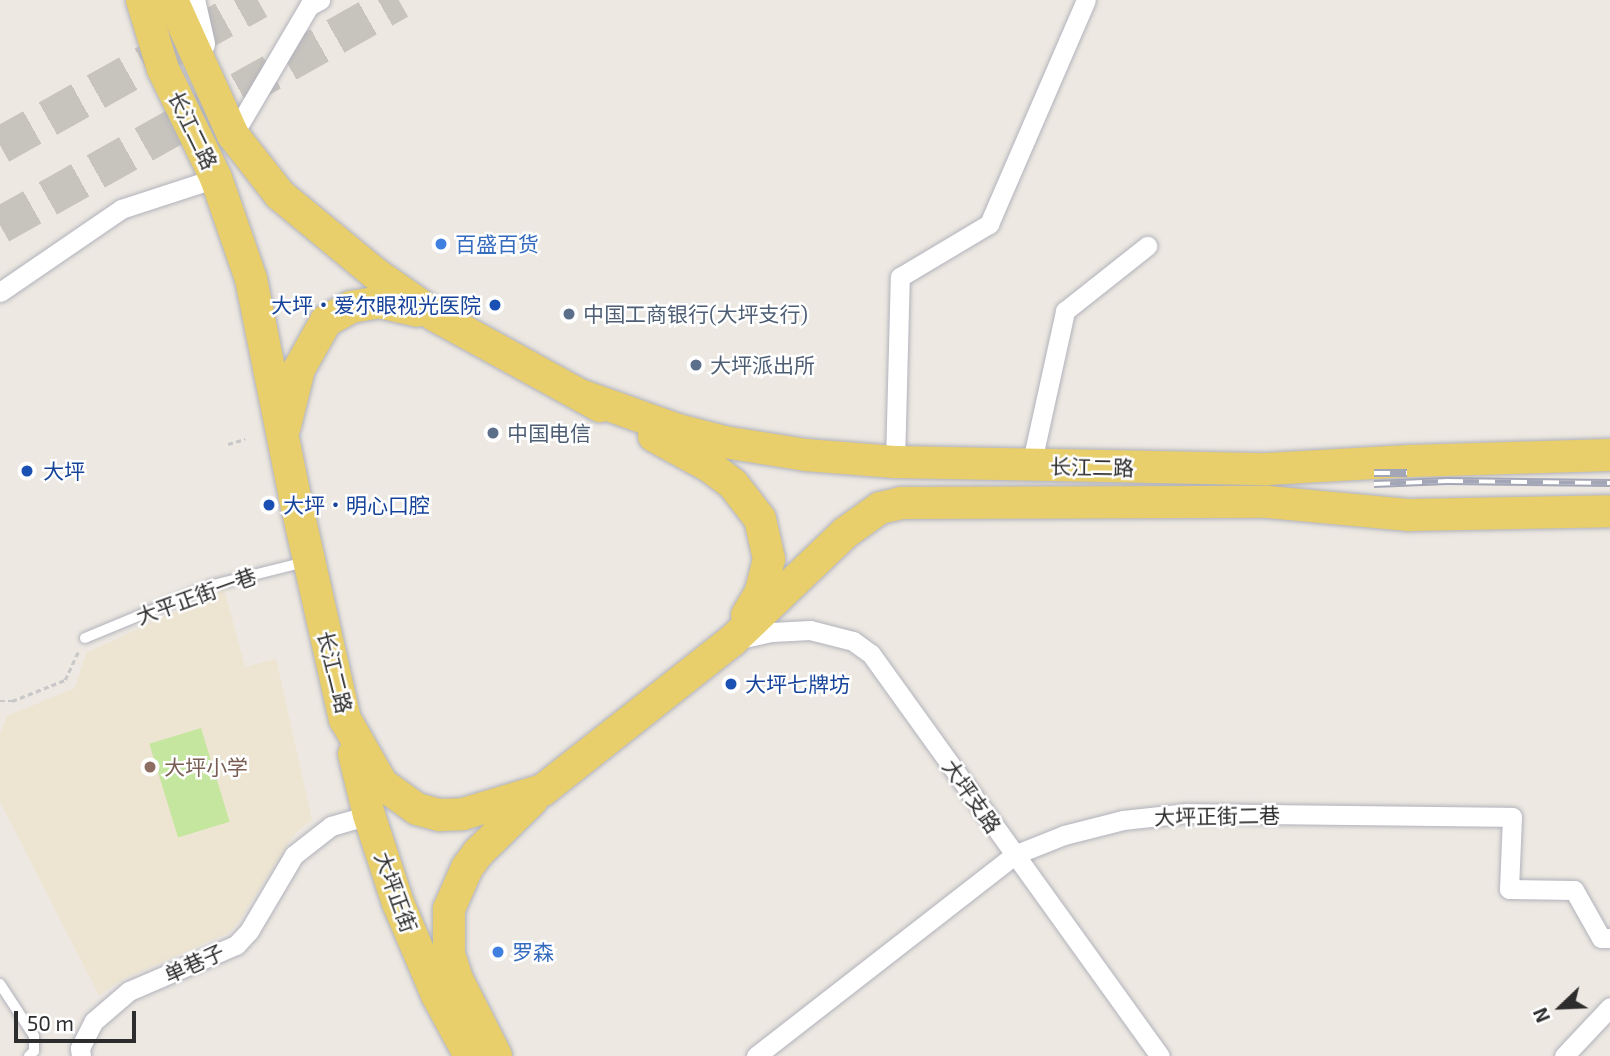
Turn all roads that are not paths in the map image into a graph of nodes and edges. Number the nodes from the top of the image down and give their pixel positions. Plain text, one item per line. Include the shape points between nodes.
1 (125, 0) edge
2 (142, 0) edge
3 (172, 0) edge
4 (191, 0) edge
5 (320, 0) edge
6 (1086, 0) edge
7 (163, 69) junction
8 (213, 94) junction
9 (233, 135) junction
10 (216, 178) junction
11 (1147, 246) dead end
12 (0, 292) edge
13 (436, 316) junction
14 (583, 396) junction
15 (283, 435) junction
16 (1610, 455) edge
17 (895, 462) junction
18 (1031, 466) junction
19 (1610, 511) edge
20 (309, 561) junction
21 (85, 638) road end
22 (732, 641) junction
23 (345, 719) junction
24 (543, 790) junction
25 (369, 815) junction
26 (1014, 855) junction
27 (1610, 938) edge
28 (0, 984) edge
29 (1610, 1007) edge
30 (29, 1056) edge
31 (80, 1056) edge
32 (470, 1056) edge
33 (496, 1056) edge
34 (756, 1056) edge
35 (1160, 1056) edge
36 (1564, 1056) edge

1 - 7 street, 长江二路
2 - 7 main road, 长江二路
3 - 8 main road, 长江二路
4 - 8 street, 长江二路
5 - 9 street via 309,6
6 - 17 street via 989,224 900,277
7 - 10 main road, 长江二路
8 - 9 main road, 长江二路
9 - 13 main road, 长江二路 via 280,195 376,274
10 - 12 street via 121,209
10 - 15 main road, 长江二路 via 251,279
11 - 18 street via 1065,311
13 - 14 main road, 长江二路
13 - 15 main road, 长江二路 via 379,302 351,307 326,321 299,369
14 - 17 main road, 长江二路 via 724,442
14 - 22 main road, 长江二路 via 709,466 733,484 760,519 766,538 766,575
15 - 20 main road, 长江二路
16 - 18 main road, 长江二路 via 1267,469
17 - 18 main road, 长江二路
19 - 22 main road, 长江二路 via 1409,515 1268,502 901,503 880,508 845,533
20 - 21 lane, 大平正街一巷 via 213,585
20 - 23 main road, 长江二路
22 - 24 main road, 长江二路
22 - 26 street, 大坪支路 via 810,630 853,641 871,654
23 - 24 main road, 长江二路 via 382,783 417,809 439,815 463,814
23 - 25 main road, 大坪正街
24 - 33 main road, 大坪正街 via 478,853 449,909 449,954
25 - 31 street, 单巷子 via 331,826 294,855 250,930 236,944 129,991 94,1021
25 - 32 main road, 大坪正街 via 415,946
26 - 27 street, 大坪正街二巷 via 1064,835 1123,820 1186,813 1512,817 1509,889 1574,890 1601,938
26 - 34 street, 大坪正街二巷
26 - 35 street, 大坪支路
28 - 30 lane via 34,1036 34,1051
29 - 36 street

